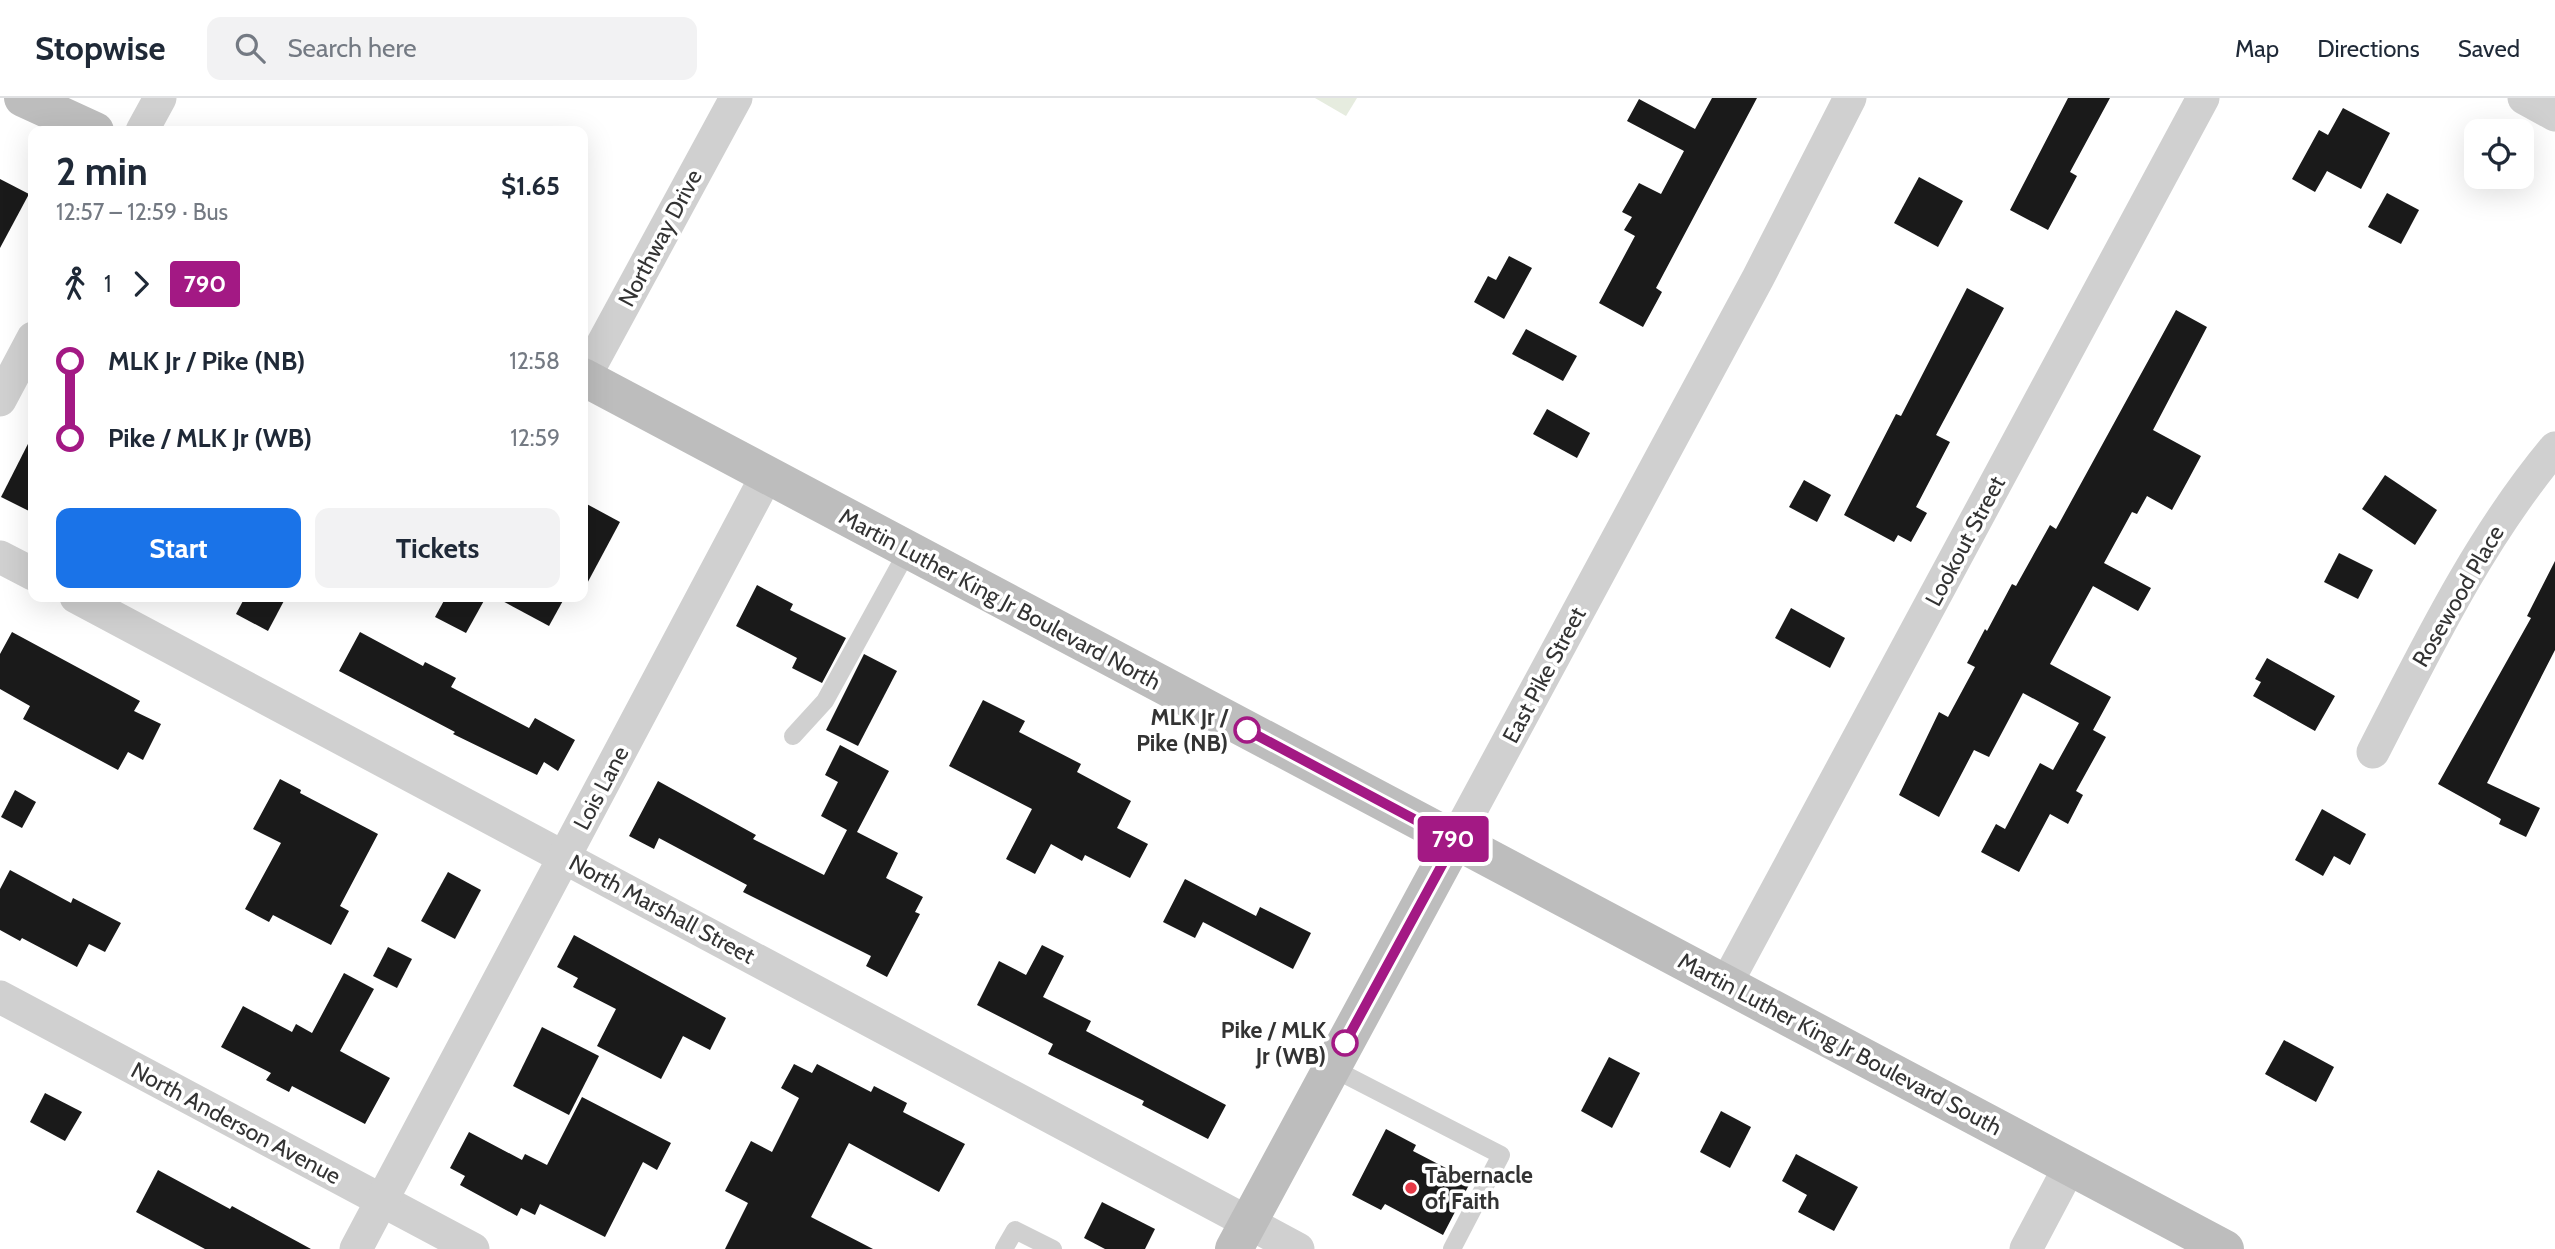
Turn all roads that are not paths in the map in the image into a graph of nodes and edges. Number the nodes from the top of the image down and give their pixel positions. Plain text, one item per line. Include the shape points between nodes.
1 (23, 98) edge
2 (160, 98) edge
3 (736, 98) edge
4 (1850, 98) edge
5 (2203, 98) edge
6 (2524, 98) edge
7 (2555, 115) edge
8 (84, 126) edge
9 (145, 126) edge
10 (28, 347) edge
11 (588, 371) edge
12 (588, 380) edge
13 (0, 400) edge
14 (2555, 448) edge
15 (767, 475) junction
16 (908, 550) junction
17 (0, 556) edge
18 (28, 571) edge
19 (85, 602) edge
20 (793, 736) dead end
21 (2373, 752) dead end
22 (1455, 841) junction
23 (564, 857) junction
24 (1726, 984) junction
25 (0, 997) edge
26 (1332, 1068) junction
27 (2070, 1166) junction
28 (382, 1200) junction
29 (1241, 1236) edge
30 (356, 1249) edge
31 (473, 1249) edge
32 (1004, 1249) edge
33 (1053, 1249) edge
34 (1297, 1249) edge
35 (1452, 1249) edge
36 (2026, 1249) edge
37 (2225, 1249) edge

1 - 8 main road
2 - 9 street
3 - 11 street, Northway Drive
4 - 22 street, East Pike Street via 1752,290
5 - 24 street, Lookout Street
6 - 7 street
10 - 13 street
12 - 15 main road, Martin Luther King Jr Boulevard North
14 - 21 street, Rosewood Place via 2475,561
15 - 16 main road, Martin Luther King Jr Boulevard North
15 - 23 street, Lois Lane
16 - 20 lane via 825,701
16 - 22 main road, Martin Luther King Jr Boulevard North
17 - 18 street
19 - 23 street, North Marshall Street
22 - 24 main road, Martin Luther King Jr Boulevard South
22 - 26 main road, East Pike Street
23 - 28 street, Lois Lane
23 - 29 street, North Marshall Street
24 - 27 main road, Martin Luther King Jr Boulevard South
25 - 28 street, North Anderson Avenue
26 - 29 main road, East Pike Street
26 - 35 lane via 1501,1155
27 - 36 street
27 - 37 main road, Martin Luther King Jr Boulevard South
28 - 30 street, Lois Lane
28 - 31 street, North Anderson Avenue
29 - 34 street, North Marshall Street
32 - 33 lane via 1015,1230

